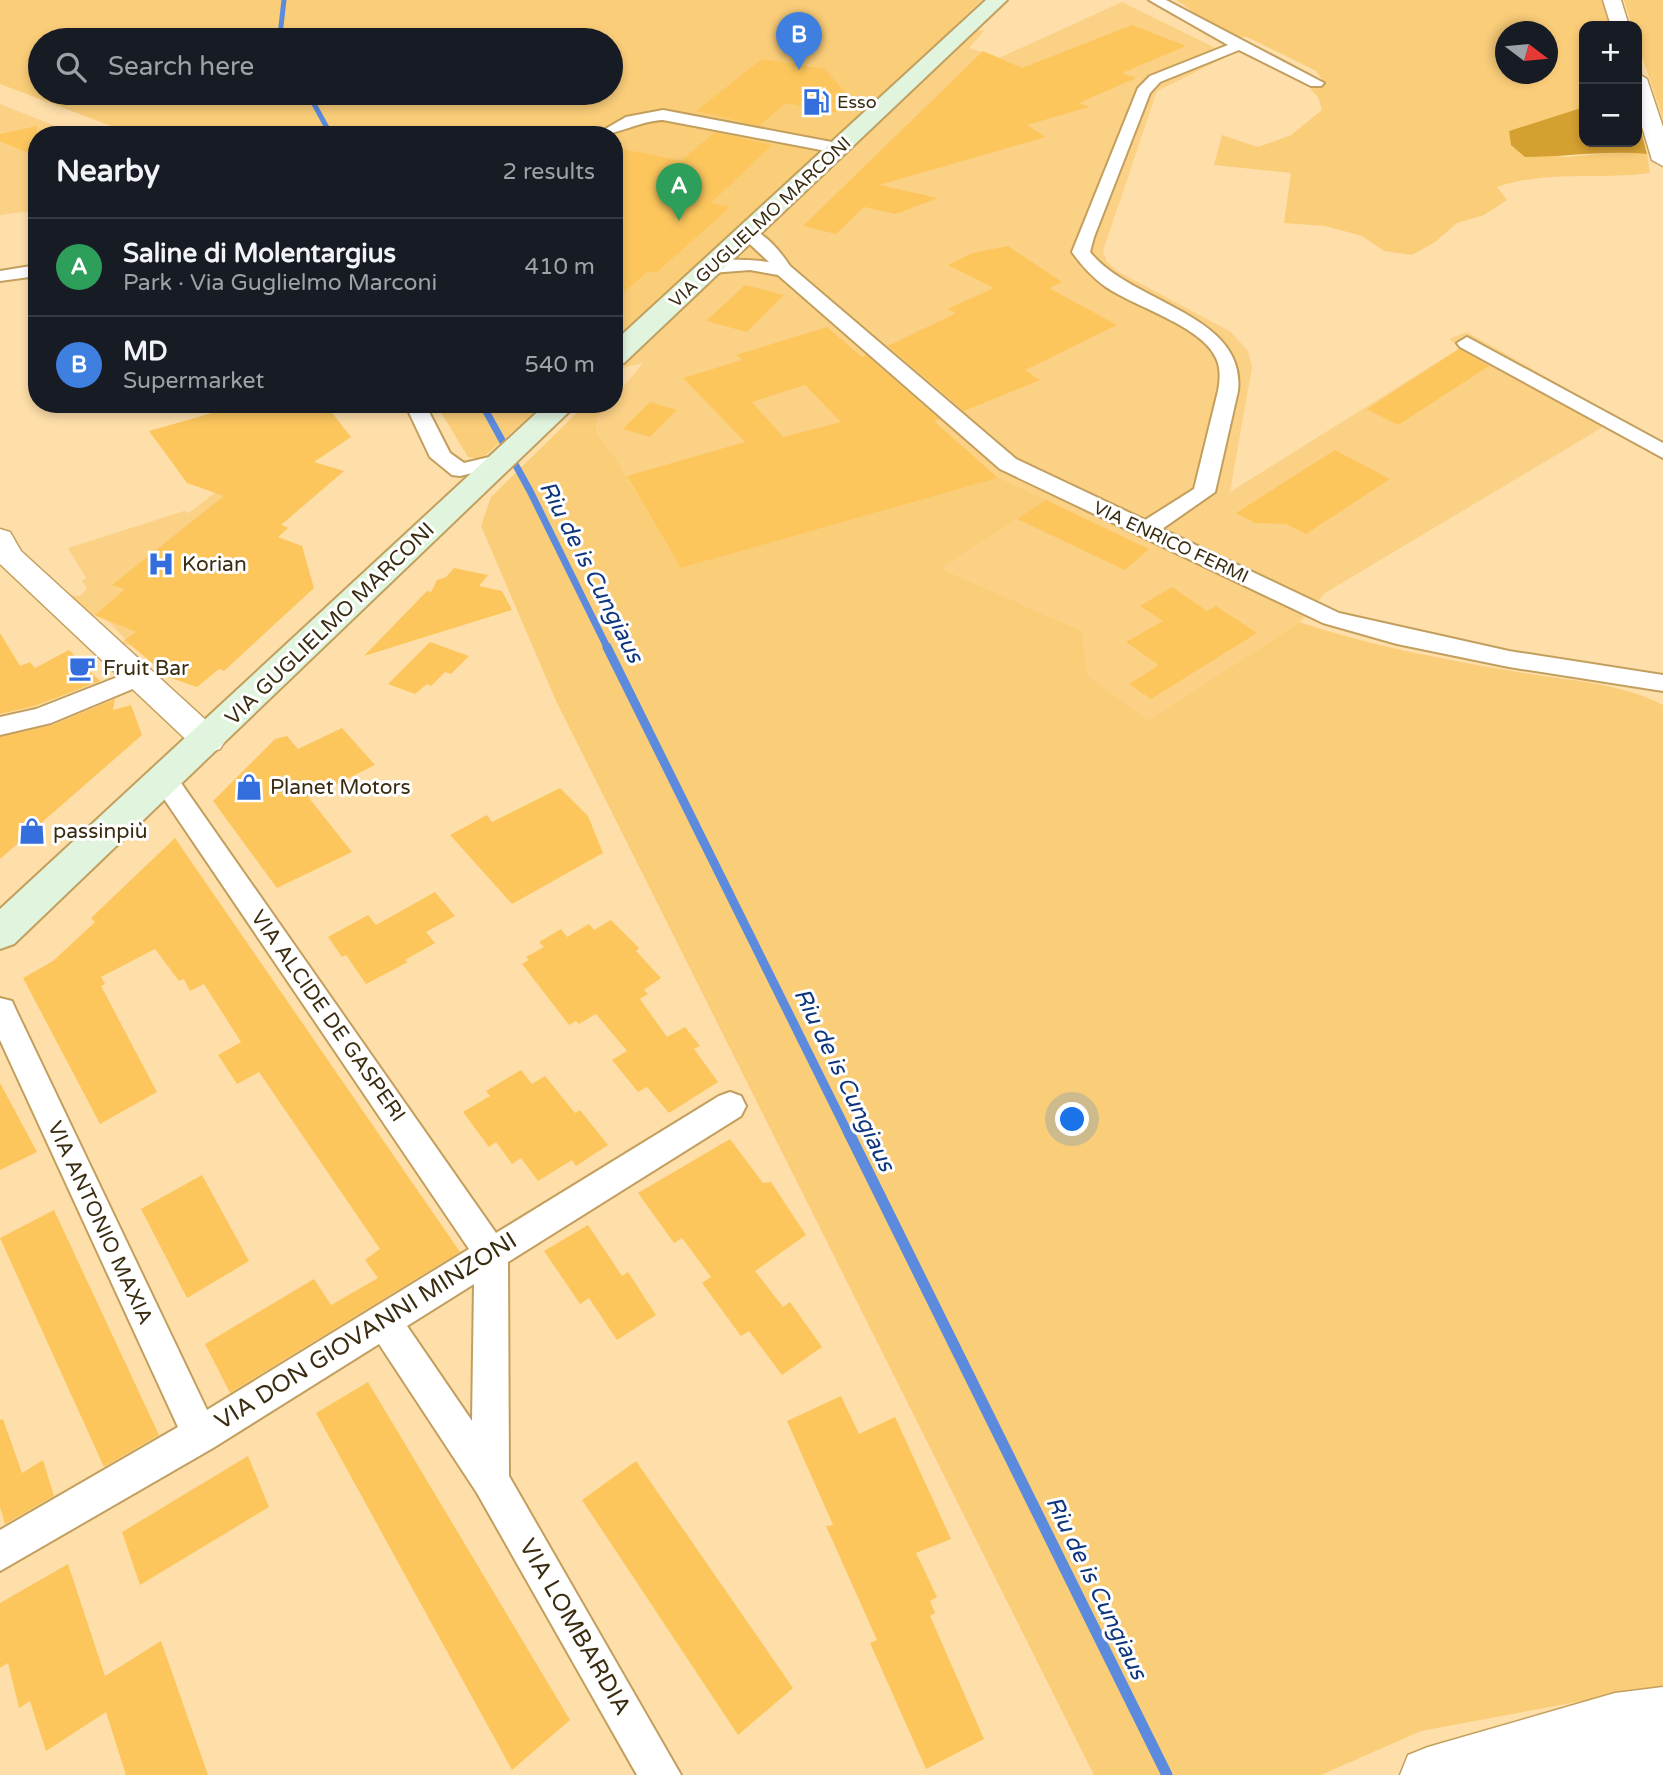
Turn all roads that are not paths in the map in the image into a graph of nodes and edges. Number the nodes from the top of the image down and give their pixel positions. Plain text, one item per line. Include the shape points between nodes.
1 (997, 0) edge
2 (1156, 0) edge
3 (1612, 0) edge
4 (1618, 21) edge
5 (1241, 45) junction
6 (1316, 83) dead end
7 (1639, 84) edge
8 (616, 126) edge
9 (837, 148) junction
10 (1663, 160) edge
11 (739, 241) junction
12 (782, 267) junction
13 (711, 268) junction
14 (28, 271) edge
15 (0, 276) edge
16 (1467, 343) dead end
17 (623, 349) edge
18 (419, 413) edge
19 (553, 413) edge
20 (1663, 452) edge
21 (448, 463) junction
22 (474, 482) junction
23 (1145, 530) junction
24 (3, 551) edge
25 (138, 677) junction
26 (1625, 681) junction
27 (1663, 683) edge
28 (1663, 695) edge
29 (0, 726) edge
30 (208, 741) junction
31 (165, 780) junction
32 (96, 844) junction
33 (0, 900) edge
34 (0, 916) edge
35 (0, 933) edge
36 (1, 1010) edge
37 (730, 1106) dead end
38 (491, 1253) junction
39 (383, 1320) junction
40 (200, 1435) junction
41 (490, 1480) junction
42 (0, 1552) edge
43 (1663, 1714) edge
44 (1508, 1752) junction
45 (1663, 1754) edge
46 (660, 1775) edge
47 (1428, 1775) edge

1 - 9 main road, VIA GUGLIELMO MARCONI
2 - 5 street
3 - 4 street
5 - 6 street
5 - 23 street via 1155,79 1143,91 1081,252 1088,266 1104,279 1202,331 1227,355 1231,375 1204,492
7 - 10 street
8 - 9 street via 643,116 663,115
9 - 11 main road, VIA GUGLIELMO MARCONI
11 - 12 street
11 - 12 street, VIA ENRICO FERMI via 771,252
11 - 13 main road, VIA GUGLIELMO MARCONI
12 - 13 street
12 - 23 street, VIA ENRICO FERMI via 1008,464
13 - 17 main road, VIA GUGLIELMO MARCONI
14 - 15 street
16 - 20 street
18 - 21 street via 440,457
19 - 22 main road, VIA GUGLIELMO MARCONI
21 - 22 street
21 - 22 street via 455,486
22 - 30 main road, VIA GUGLIELMO MARCONI
23 - 26 street, VIA ENRICO FERMI via 1344,622
24 - 25 street
25 - 29 street via 42,717
25 - 30 street
26 - 27 street
26 - 28 street
30 - 31 main road, VIA GUGLIELMO MARCONI
31 - 32 main road, VIA GUGLIELMO MARCONI
31 - 38 street, VIA ALCIDE DE GASPERI
32 - 33 main road via 49,865
32 - 34 main road, VIA GUGLIELMO MARCONI
32 - 35 main road, VIA GUGLIELMO MARCONI
36 - 40 street, VIA ANTONIO MAXIA
37 - 38 street, VIA DON GIOVANNI MINZONI
38 - 39 street, VIA DON GIOVANNI MINZONI
38 - 41 street
39 - 40 street, VIA DON GIOVANNI MINZONI
39 - 41 street, VIA LOMBARDIA
40 - 42 street, VIA DON GIOVANNI MINZONI
41 - 46 street, VIA LOMBARDIA
43 - 44 street via 1615,1720
44 - 45 street
44 - 47 street

